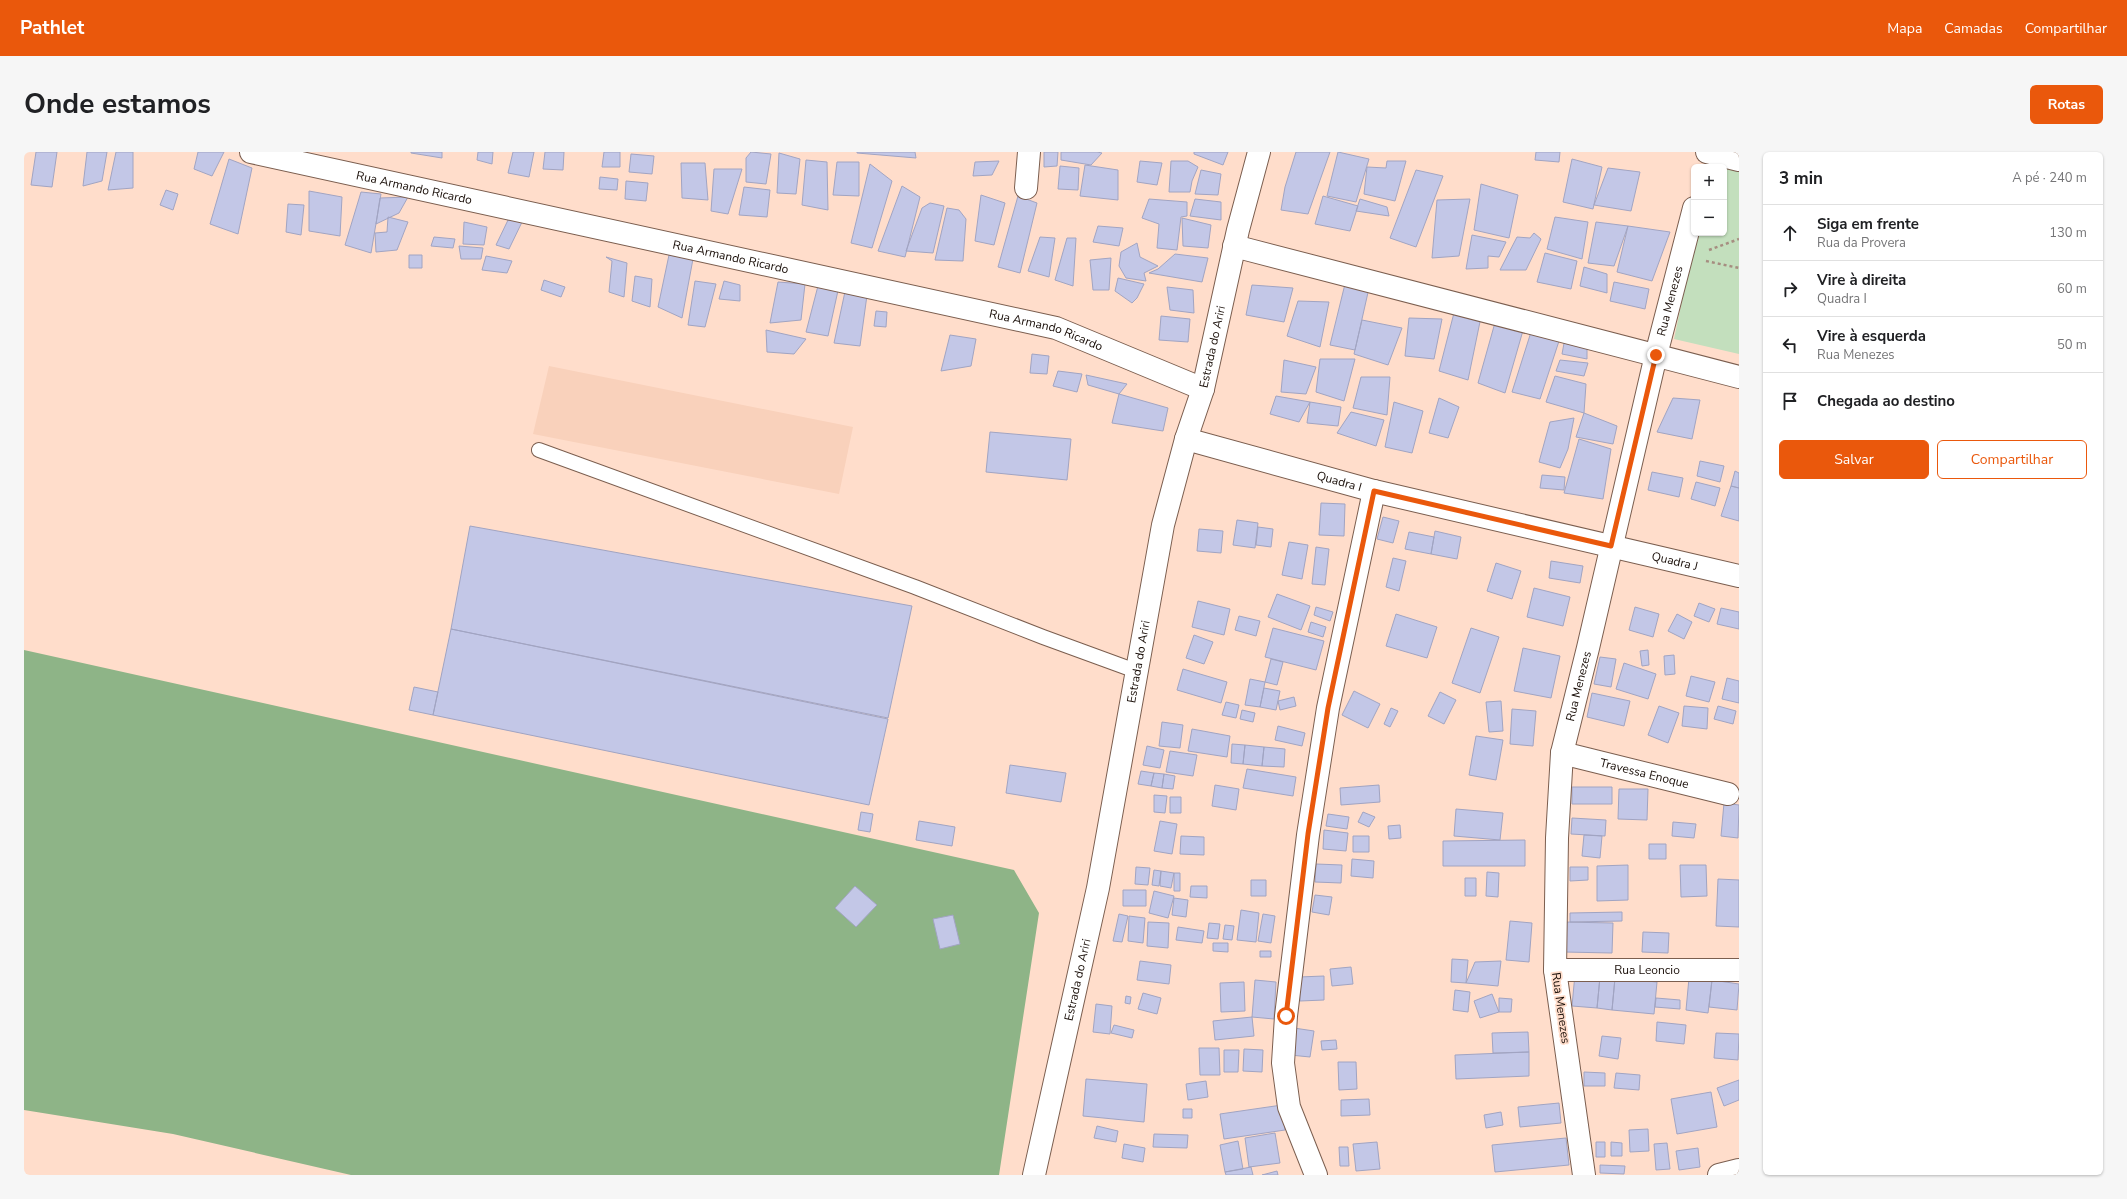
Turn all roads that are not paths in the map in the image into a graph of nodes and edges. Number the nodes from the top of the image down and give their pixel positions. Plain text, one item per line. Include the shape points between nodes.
1 (250, 152) edge
2 (1029, 152) edge
3 (1259, 152) edge
4 (1708, 152) edge
5 (1739, 160) edge
6 (1706, 164) edge
7 (1026, 188) dead end
8 (1691, 220) edge
9 (1234, 246) junction
10 (1656, 355) junction
11 (1739, 377) edge
12 (1203, 389) junction
13 (1186, 439) junction
14 (539, 450) dead end
15 (1374, 491) junction
16 (1611, 546) junction
17 (1739, 576) edge
18 (1136, 671) junction
19 (1562, 753) junction
20 (1728, 794) dead end
21 (1555, 970) junction
22 (1739, 970) edge
23 (1739, 1170) edge
24 (1034, 1175) edge
25 (1316, 1175) edge
26 (1584, 1175) edge
27 (1719, 1175) edge

1 - 12 street, Rua Armando Ricardo via 1056,328
2 - 7 street
3 - 9 street, Estrada do Ariri
4 - 5 street
4 - 6 street
8 - 10 street, Rua Menezes
9 - 10 street
9 - 12 street, Estrada do Ariri
10 - 11 street
10 - 16 street, Rua Menezes
12 - 13 street, Estrada do Ariri
13 - 15 street, Quadra I
13 - 18 street, Estrada do Ariri via 1162,525
14 - 18 lane via 907,584
15 - 16 street, Quadra I
15 - 25 street via 1328,708 1308,834 1286,1016 1283,1063 1289,1107
16 - 17 street, Quadra J
16 - 19 street, Rua Menezes
18 - 24 street, Estrada do Ariri via 1098,888
19 - 20 street, Travessa Enoque
19 - 21 street, Rua Menezes via 1557,838
21 - 22 street, Rua Leoncio
21 - 26 street, Rua Menezes
23 - 27 street

